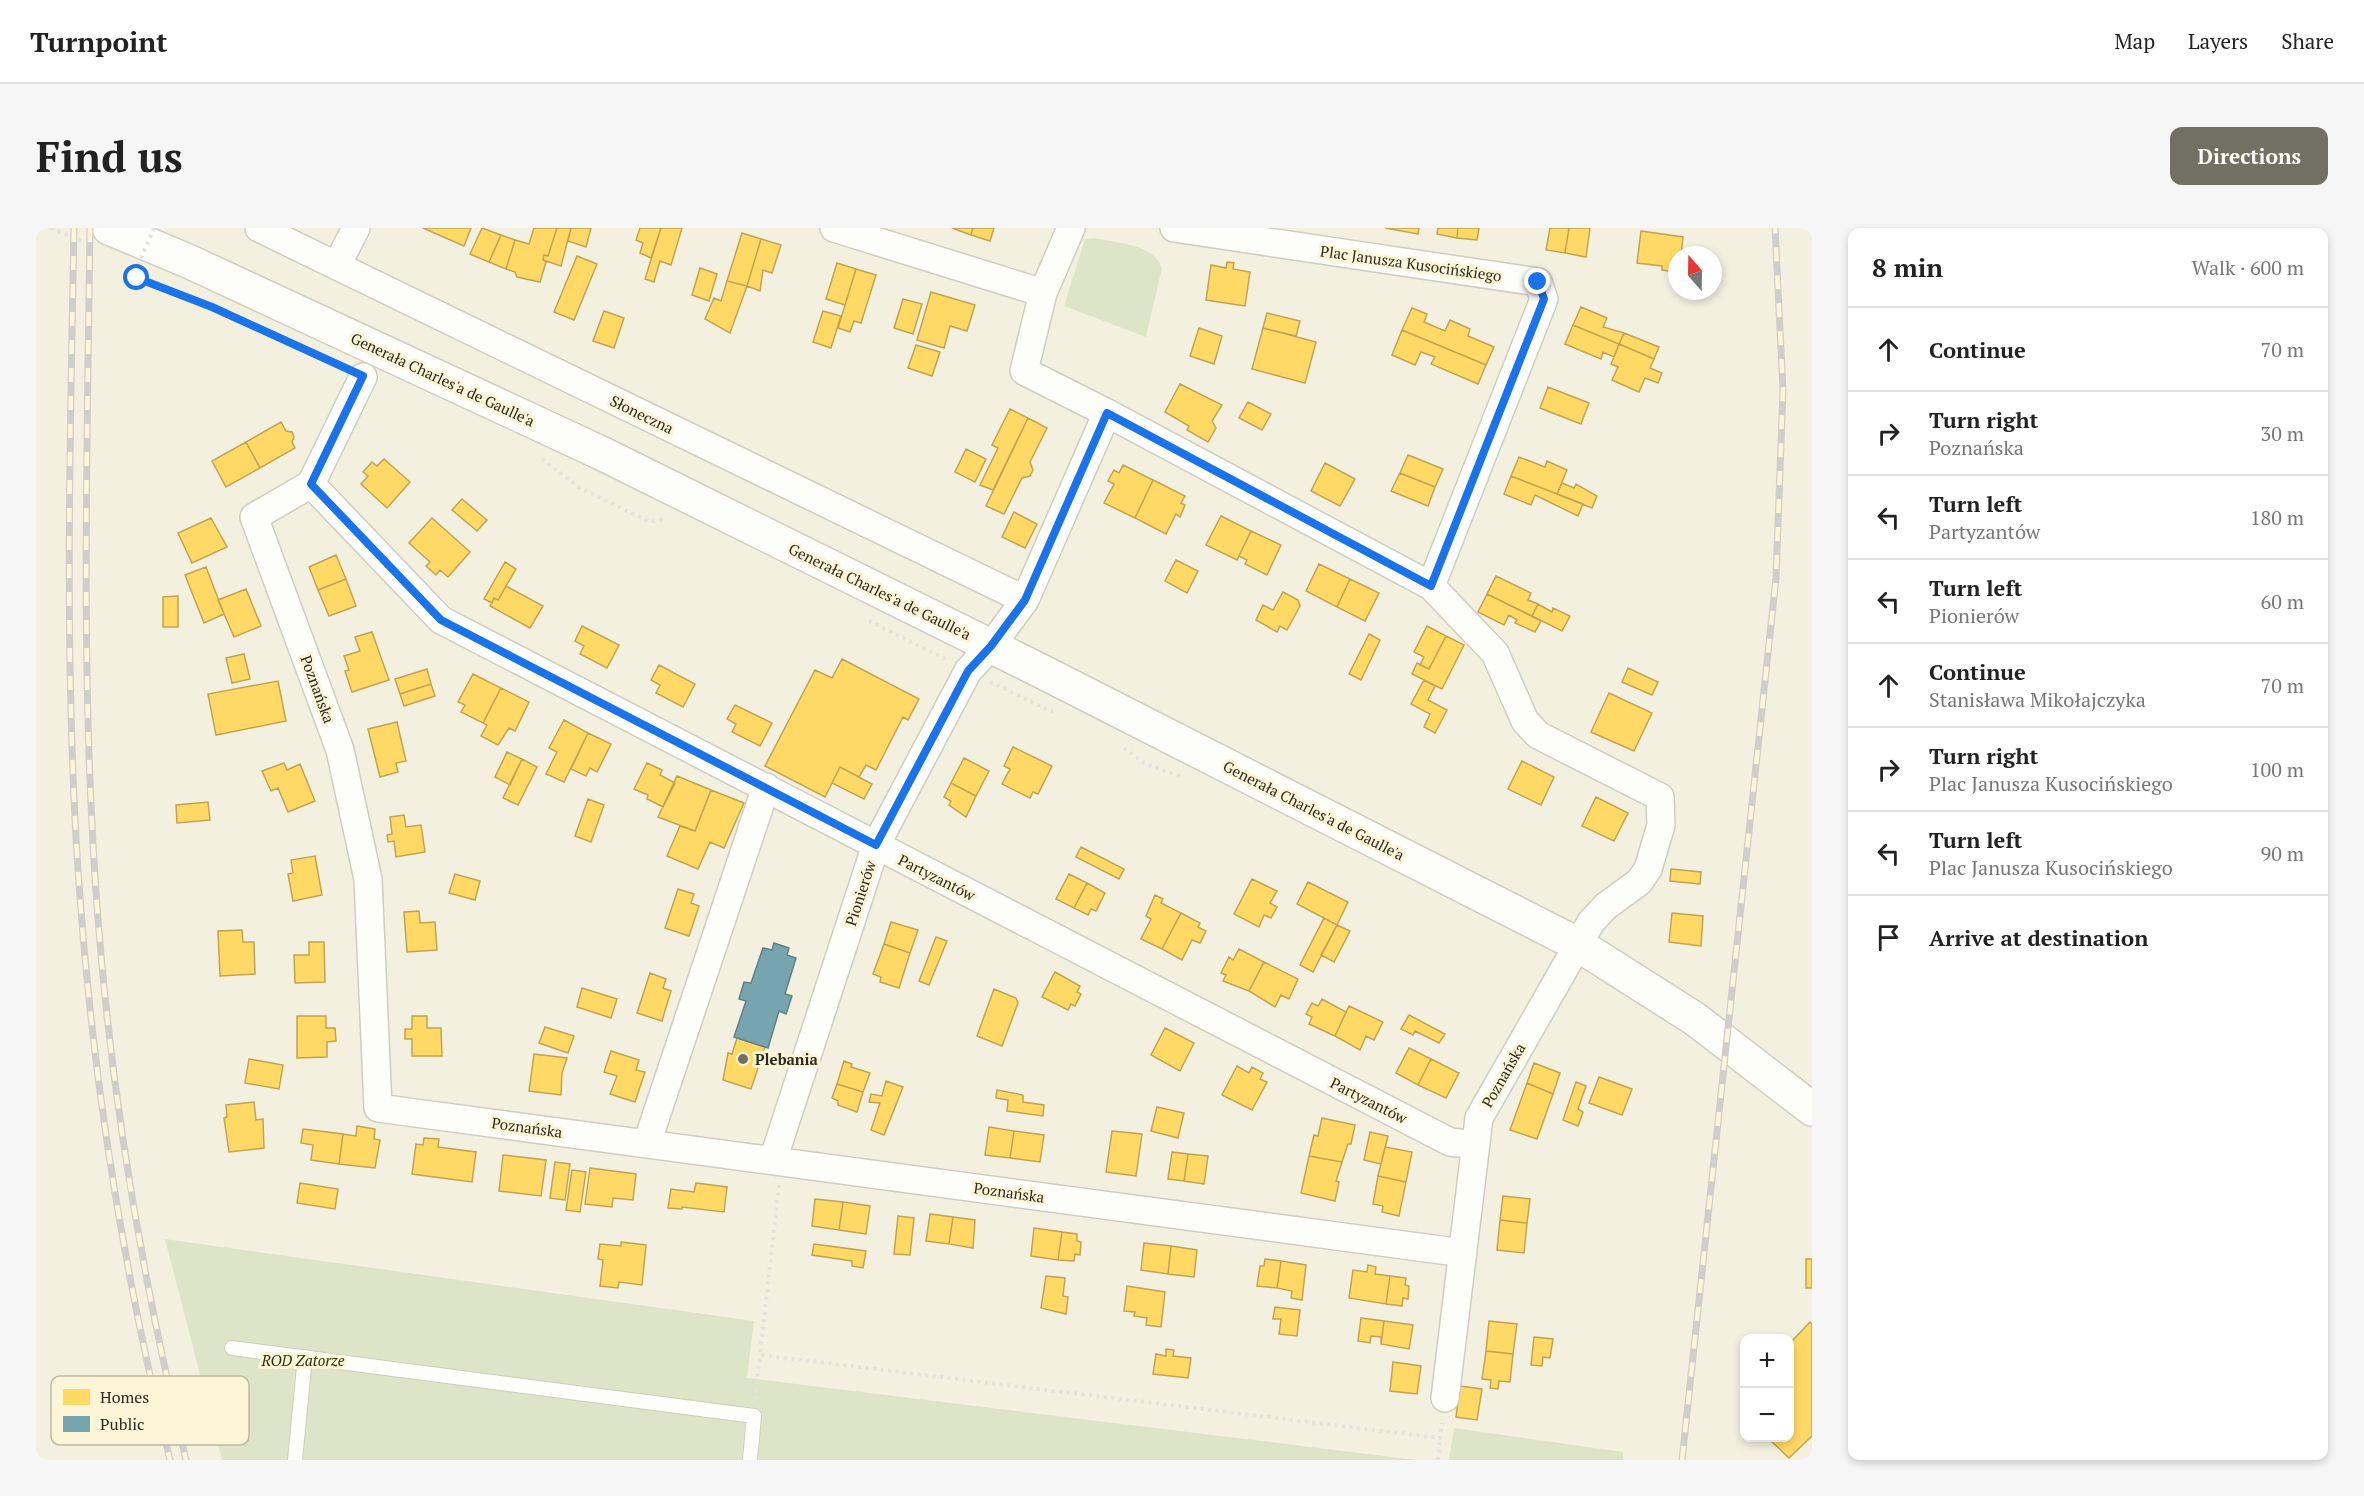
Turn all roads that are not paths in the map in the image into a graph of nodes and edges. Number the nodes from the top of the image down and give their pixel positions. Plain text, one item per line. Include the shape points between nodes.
1 (109, 228) edge
2 (259, 228) edge
3 (356, 228) edge
4 (834, 228) edge
5 (1071, 228) edge
6 (1174, 228) edge
7 (337, 265) junction
8 (1043, 293) junction
9 (363, 376) dead end
10 (1107, 413) junction
11 (311, 484) junction
12 (1431, 586) junction
13 (1025, 600) junction
14 (991, 646) junction
15 (766, 787) junction
16 (876, 845) junction
17 (1577, 944) junction
18 (1809, 1098) edge
19 (647, 1143) junction
20 (1475, 1144) junction
21 (778, 1160) junction
22 (1463, 1253) junction
23 (232, 1347) dead end
24 (305, 1357) junction
25 (1445, 1398) road end
26 (295, 1460) edge
27 (750, 1460) edge
28 (756, 1460) edge

1 - 14 main road, Generała Charles'a de Gaulle'a via 601,453
2 - 7 street, Słoneczna
3 - 7 street
4 - 8 street
5 - 8 street
6 - 12 street, Plac Janusza Kusocińskiego via 1538,282 1544,299
7 - 13 street, Słoneczna
8 - 10 street via 1024,371
9 - 11 street
10 - 12 street
10 - 13 street, Pionierów
11 - 15 street, Partyzantów via 441,620
11 - 19 street, Poznańska via 254,517 340,750 366,868 374,960 378,1108
12 - 17 street via 1495,653 1526,721 1539,735 1660,797 1661,825 1648,869 1639,882 1606,906
13 - 14 street, Pionierów
14 - 16 street, Pionierów via 968,671
14 - 17 main road, Generała Charles'a de Gaulle'a
15 - 16 street, Partyzantów
15 - 19 street
16 - 20 street, Partyzantów via 1450,1142
16 - 21 street, Pionierów
17 - 18 main road, Generała Charles'a de Gaulle'a
17 - 20 street, Poznańska via 1479,1118
19 - 21 street, Poznańska
20 - 22 street, Poznańska
21 - 22 street, Poznańska
22 - 25 street, Poznańska
23 - 24 lane
24 - 26 lane
24 - 27 lane via 754,1416
27 - 28 lane

